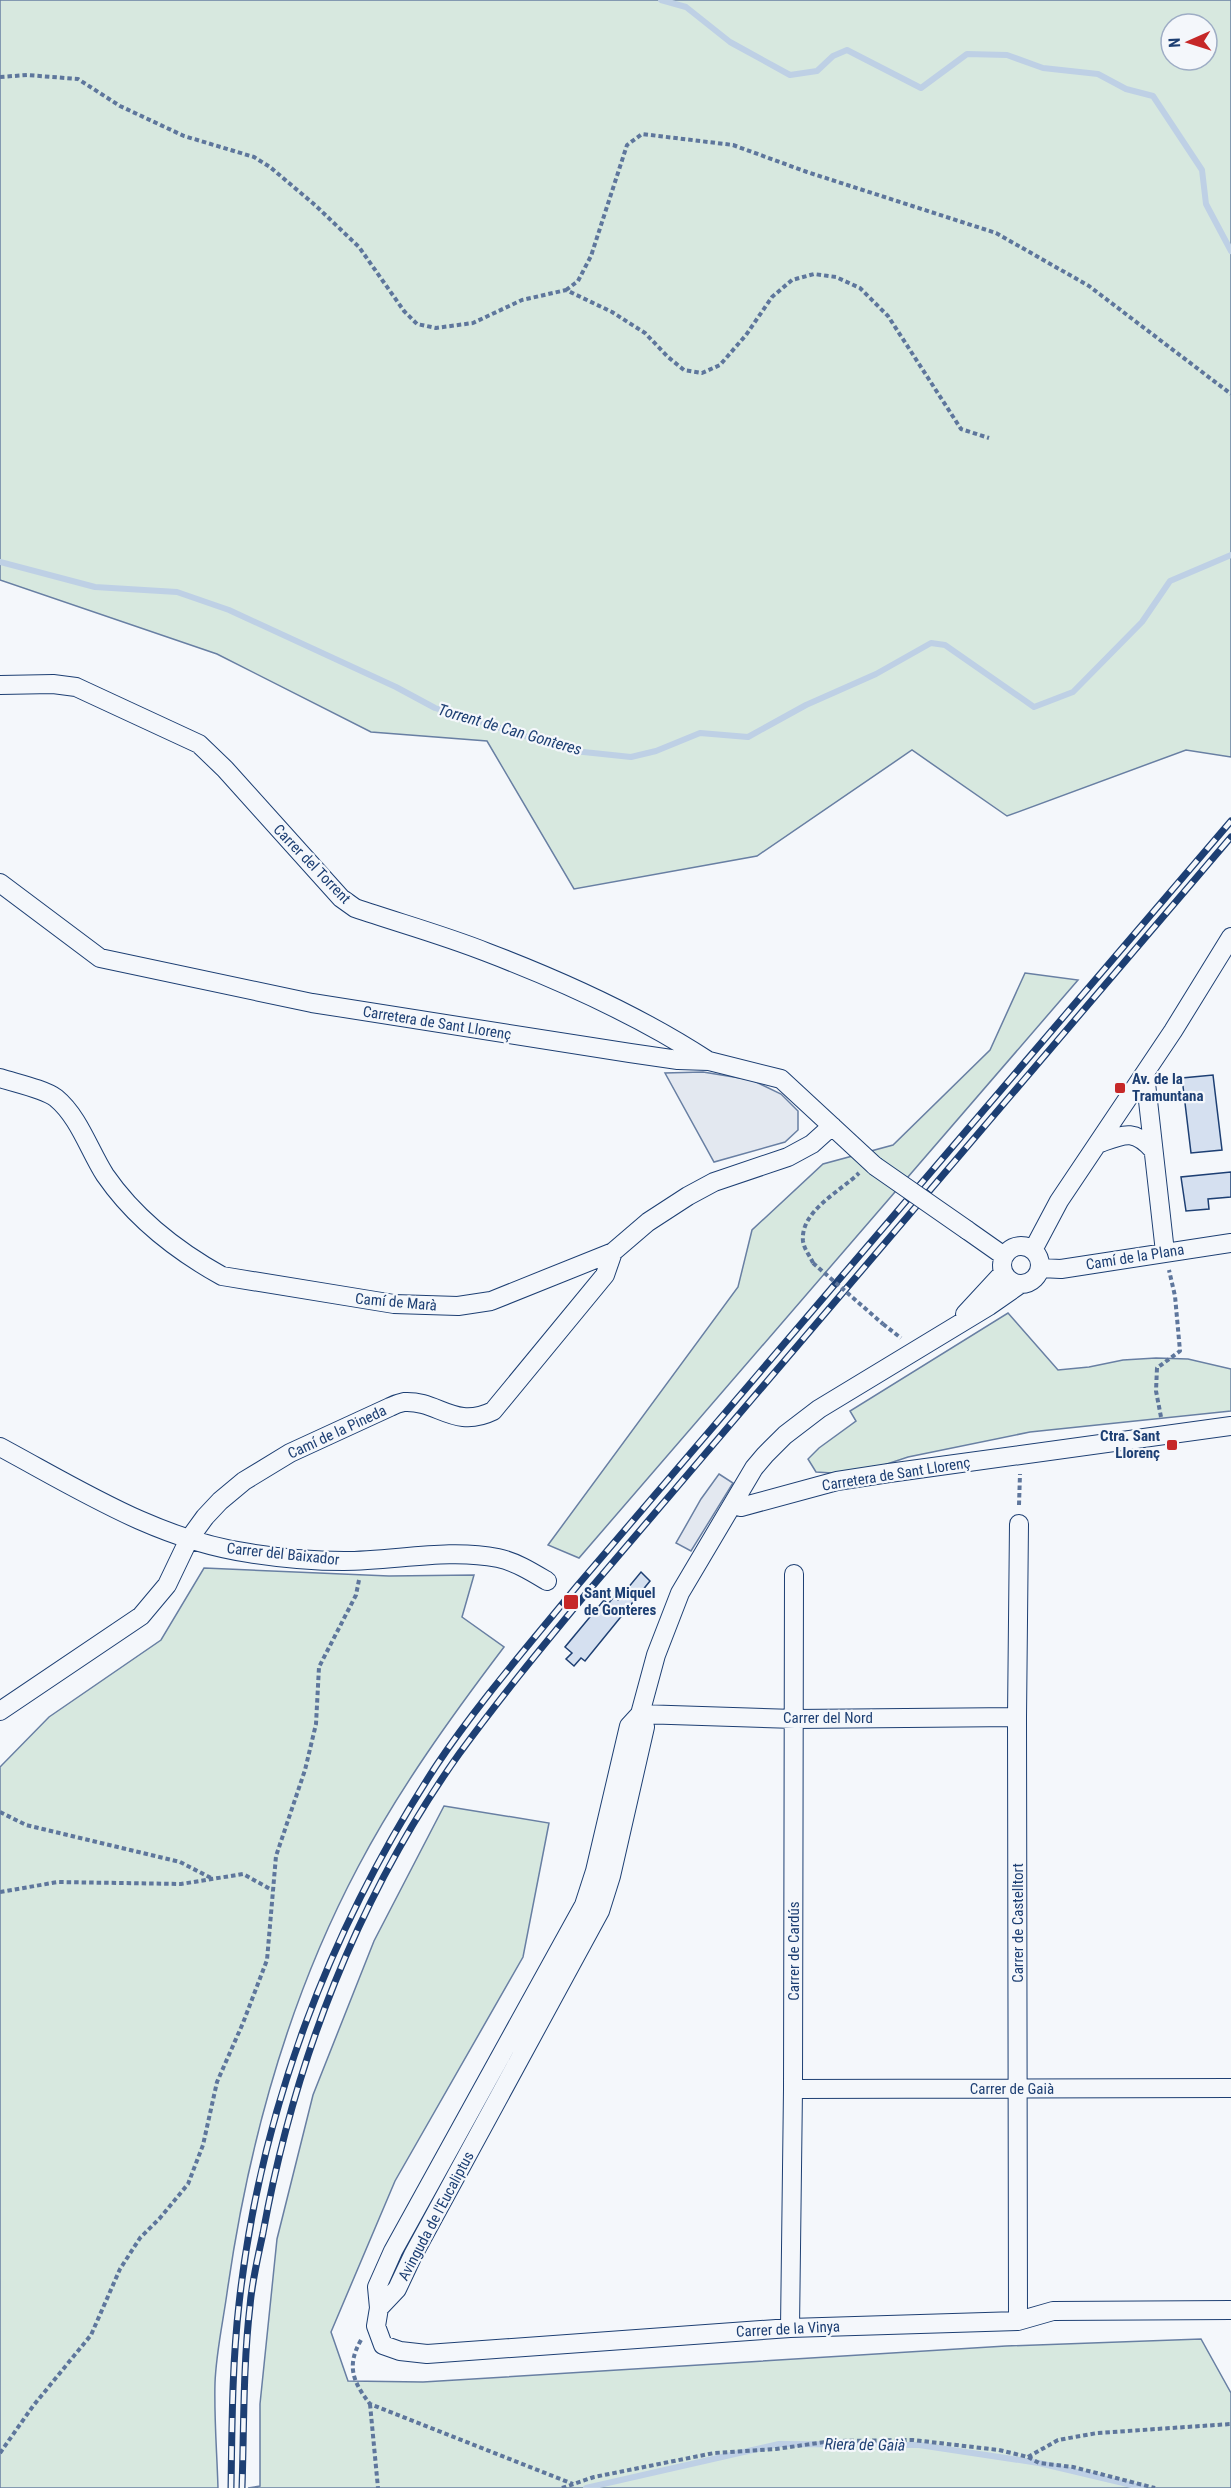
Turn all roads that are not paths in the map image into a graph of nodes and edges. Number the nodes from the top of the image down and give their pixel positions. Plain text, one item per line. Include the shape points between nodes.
1 (0, 685) edge
2 (0, 883) edge
3 (1231, 937) edge
4 (709, 1061) junction
5 (1145, 1074) junction
6 (0, 1078) edge
7 (832, 1126) junction
8 (1100, 1143) junction
9 (1153, 1150) junction
10 (1231, 1243) edge
11 (1032, 1250) junction
12 (613, 1252) junction
13 (1165, 1252) junction
14 (1003, 1264) junction
15 (1040, 1268) junction
16 (1019, 1285) junction
17 (957, 1324) junction
18 (1231, 1426) edge
19 (0, 1448) edge
20 (733, 1505) junction
21 (1019, 1524) road end
22 (189, 1539) junction
23 (794, 1574) dead end
24 (547, 1581) dead end
25 (0, 1712) edge
26 (640, 1714) junction
27 (1017, 1717) junction
28 (795, 1719) junction
29 (1231, 2088) edge
30 (793, 2089) junction
31 (1018, 2090) junction
32 (379, 2308) joint
33 (1231, 2310) edge
34 (1018, 2321) junction
35 (790, 2328) junction

1 - 4 street, Carrer del Torrent via 76,687 199,744 341,898 355,908 484,951 563,984 675,1039
2 - 4 street, Carretera de Sant Llorenç via 100,958 312,1003 630,1053
3 - 5 street
4 - 7 street, Carretera de Sant Llorenç via 781,1079
5 - 8 street
5 - 9 street
6 - 12 street, Camí de Marà via 53,1096 68,1110 106,1177 128,1202 198,1263 222,1276 394,1304 458,1306 491,1301
7 - 12 street, Camí de Marà via 812,1144 788,1157 714,1182 688,1196 648,1222
7 - 14 street, Carretera de Sant Llorenç, bridge via 872,1163 966,1230
8 - 9 street via 1131,1134
8 - 11 street via 1059,1200
9 - 13 street
10 - 13 street, Camí de la Plana
11 - 14 street via 1017,1246 1009,1250
11 - 15 street
12 - 22 street, Camí de la Pineda via 604,1275 493,1411 463,1418 404,1402 390,1407 290,1453 244,1481 220,1501
13 - 15 street, Camí de la Plana via 1061,1269
14 - 16 street via 1009,1281
14 - 17 street
15 - 16 street via 1033,1281
16 - 17 street
17 - 20 street via 819,1409 785,1435 754,1468
18 - 20 street, Carretera de Sant Llorenç via 837,1481 741,1508
19 - 22 street, Carrer del Baixador via 121,1514
20 - 26 street, Avinguda de l'Eucaliptus via 680,1593 656,1655
21 - 27 street, Carrer de Castelltort
22 - 24 street, Carrer del Baixador via 248,1553 303,1559 469,1555 499,1558
22 - 25 street, Camí de la Pineda via 167,1585 141,1616
23 - 28 street, Carrer de Cardús
26 - 28 street, Carrer del Nord
26 - 32 street, Avinguda de l'Eucaliptus via 629,1726 584,1905 393,2251 377,2287
27 - 28 street, Carrer del Nord
27 - 31 street, Carrer de Castelltort
28 - 30 street, Carrer de Cardús
29 - 31 street, Carrer de Gaià
30 - 31 street, Carrer de Gaià
30 - 35 street, Carrer de Cardús
31 - 34 street, Carrer de Castelltort
32 - 35 street, Carrer de la Vinya via 376,2326 384,2345 427,2354
33 - 34 street, Carrer de la Vinya via 1053,2311
34 - 35 street, Carrer de la Vinya

